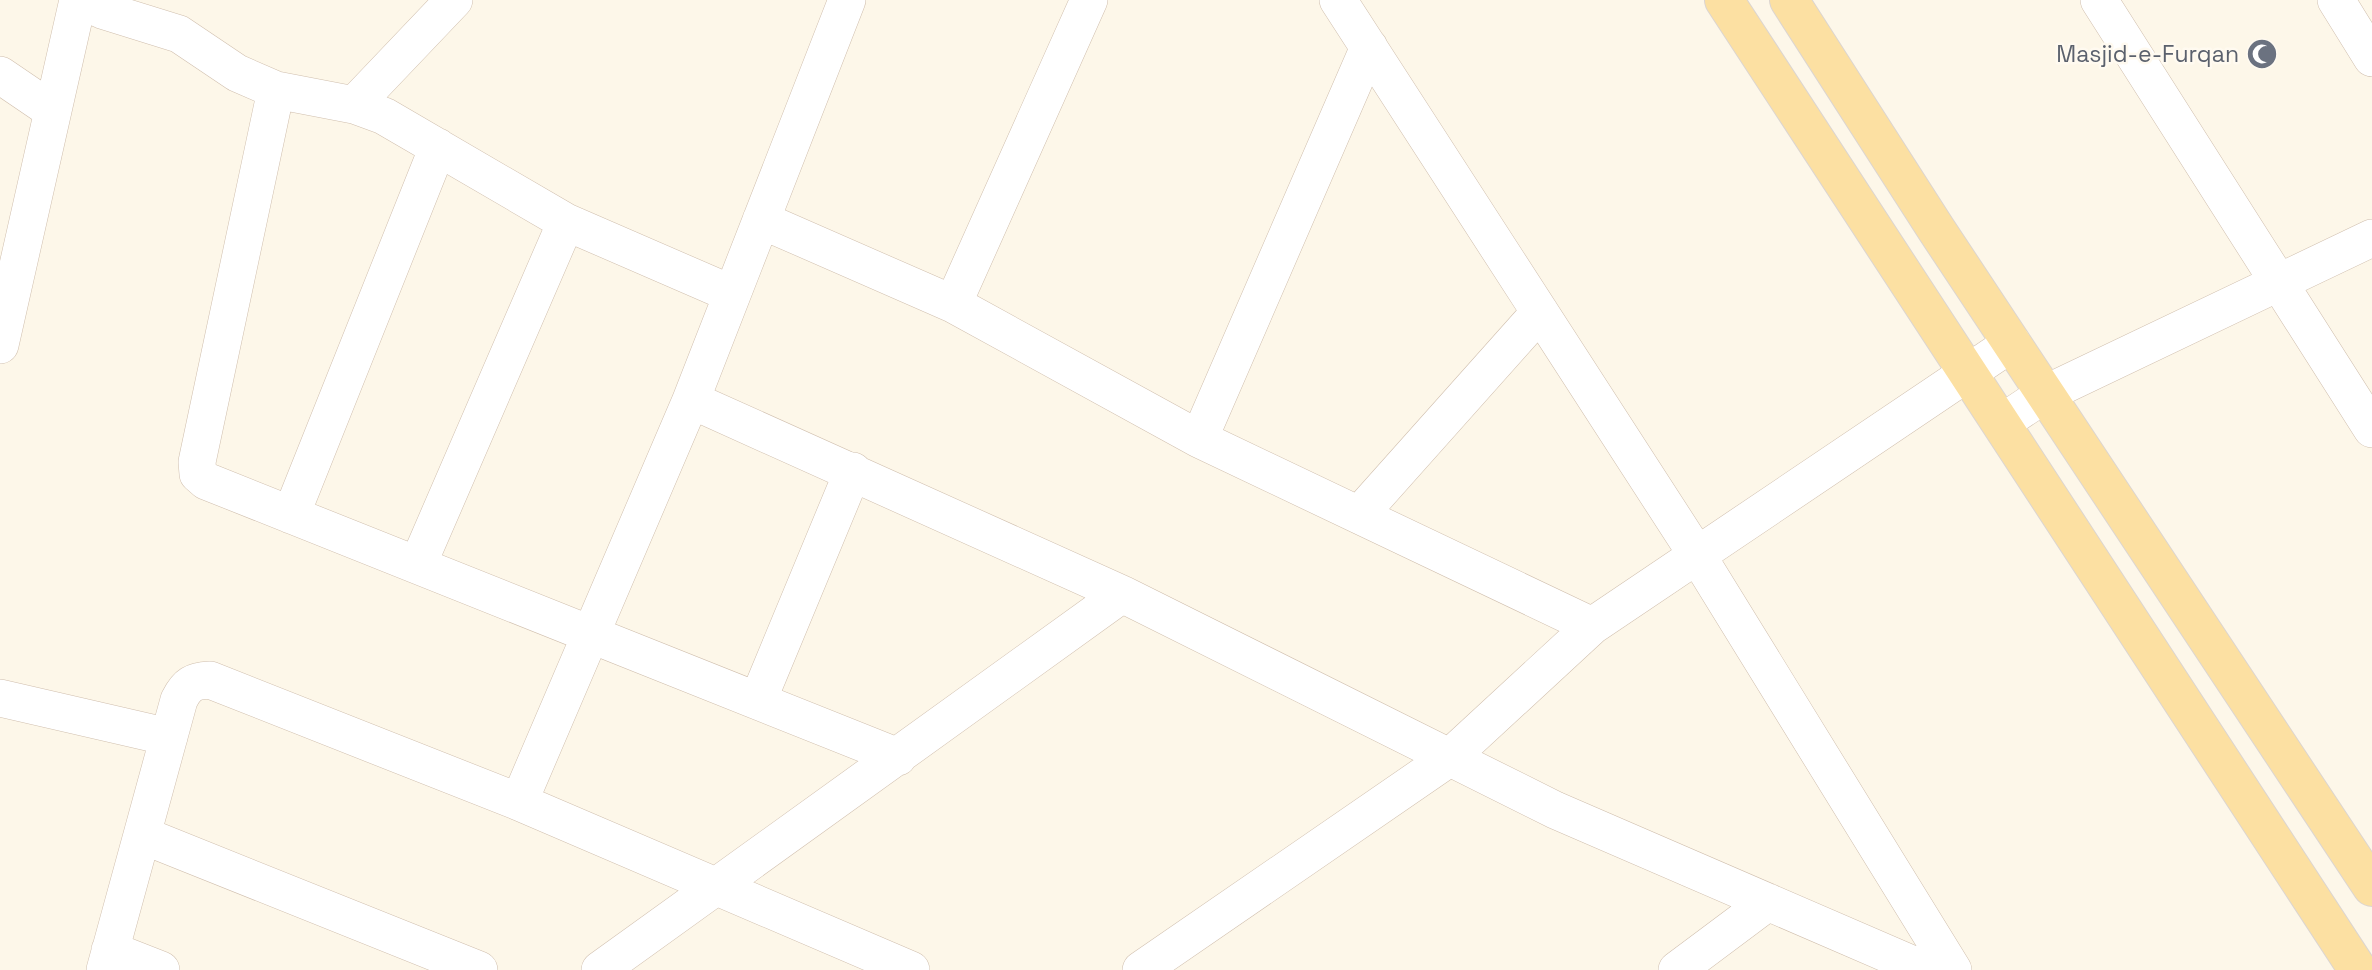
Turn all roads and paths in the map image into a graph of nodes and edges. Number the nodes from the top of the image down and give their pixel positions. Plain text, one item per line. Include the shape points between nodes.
1 (79, 0) edge
2 (454, 0) edge
3 (847, 0) edge
4 (1089, 0) edge
5 (1338, 0) edge
6 (1724, 0) edge
7 (1789, 0) edge
8 (2099, 0) edge
9 (2336, 0) edge
10 (1368, 47) junction
11 (2372, 58) edge
12 (0, 75) edge
13 (276, 90) junction
14 (354, 105) junction
15 (53, 111) junction
16 (438, 147) junction
17 (761, 220) junction
18 (566, 222) junction
19 (2372, 238) edge
20 (2279, 284) junction
21 (732, 294) junction
22 (953, 304) junction
23 (1540, 312) junction
24 (2012, 343) junction
25 (0, 345) edge
26 (1971, 373) junction
27 (2046, 394) junction
28 (691, 400) junction
29 (2003, 422) junction
30 (2372, 429) edge
31 (1199, 439) junction
32 (853, 471) junction
33 (291, 514) junction
34 (1359, 515) junction
35 (1697, 555) junction
36 (418, 564) junction
37 (1122, 594) junction
38 (1592, 626) junction
39 (591, 633) junction
40 (0, 698) edge
41 (758, 700) junction
42 (169, 737) junction
43 (898, 757) junction
44 (1449, 758) junction
45 (519, 802) junction
46 (142, 835) junction
47 (2372, 887) edge
48 (716, 888) junction
49 (1768, 902) junction
50 (108, 960) edge
51 (161, 970) edge
52 (479, 970) edge
53 (600, 970) edge
54 (911, 970) edge
55 (1141, 970) edge
56 (1677, 970) edge
57 (1924, 970) edge
58 (1953, 970) edge
59 (2358, 970) edge

1 - 13 street via 179,34 237,73
1 - 15 street
2 - 14 street
3 - 17 street
4 - 22 street
5 - 10 street
6 - 26 main road
7 - 24 main road
8 - 20 street
9 - 11 street
10 - 23 street
10 - 31 street
12 - 15 street
13 - 14 street
13 - 33 street via 197,462 198,474 206,481
14 - 16 street via 384,116
15 - 25 street
16 - 18 street
16 - 33 street
17 - 21 street
17 - 22 street
18 - 21 street
18 - 36 street
19 - 20 street
20 - 27 street
20 - 30 street
21 - 28 street
22 - 31 street
23 - 34 street
23 - 35 street
24 - 26 street
24 - 27 main road
26 - 29 main road
26 - 35 street
27 - 29 street
27 - 47 main road
28 - 32 street
28 - 39 street
29 - 59 main road
31 - 34 street
32 - 37 street
32 - 41 street
33 - 36 street
34 - 38 street
35 - 38 street
35 - 58 street
36 - 39 street
37 - 43 street
37 - 44 street
38 - 44 street
39 - 41 street
39 - 45 street
40 - 42 street
41 - 43 street
42 - 45 street via 186,687 194,681 211,680
42 - 46 street
43 - 48 street
44 - 49 street via 1555,810
44 - 55 street
45 - 48 street
46 - 50 street
46 - 52 street
48 - 53 street
48 - 54 street
49 - 56 street
49 - 57 street
50 - 51 street

